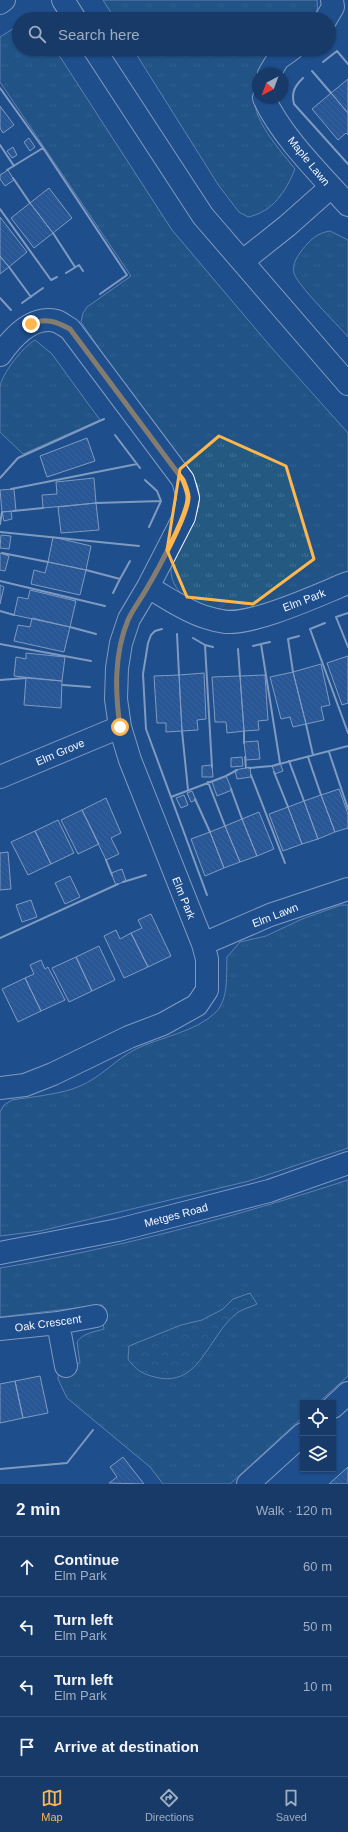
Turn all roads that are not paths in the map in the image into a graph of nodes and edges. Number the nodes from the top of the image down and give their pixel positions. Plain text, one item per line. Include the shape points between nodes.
1 (4, 0) edge
2 (63, 0) edge
3 (332, 0) edge
4 (0, 3) edge
5 (71, 12) edge
6 (330, 12) edge
7 (99, 56) edge
8 (282, 56) edge
9 (273, 68) edge
10 (267, 104) edge
11 (331, 187) junction
12 (348, 205) edge
13 (243, 261) junction
14 (0, 355) edge
15 (348, 384) edge
16 (348, 583) edge
17 (148, 587) junction
18 (120, 727) junction
19 (0, 777) edge
20 (348, 888) edge
21 (203, 944) junction
22 (0, 1088) edge
23 (348, 1162) edge
24 (0, 1253) edge
25 (96, 1316) dead end
26 (58, 1323) junction
27 (0, 1329) edge
28 (66, 1366) dead end
29 (348, 1393) edge
30 (336, 1404) edge
31 (301, 1436) edge
32 (248, 1484) edge

1 - 4 street
2 - 5 street
3 - 6 street via 333,7
7 - 13 street via 203,216
8 - 9 street
10 - 11 street, Maple Lawn via 271,114
11 - 12 street
11 - 13 street, Maple Lawn via 288,226
13 - 15 street
14 - 17 street, Elm Park via 10,341 33,323 43,320 56,321 70,329 183,480 188,498 184,517
16 - 17 street, Elm Park via 271,613 247,620 227,622 204,617
17 - 18 street, Elm Park via 129,619 121,643 116,699
18 - 19 street, Elm Grove
18 - 21 street, Elm Park via 143,794
20 - 21 street, Elm Lawn via 270,915
21 - 22 street, Elm Park via 207,990 197,1004 164,1024 129,1037 53,1074 25,1085
23 - 24 street, Metges Road via 269,1191 126,1228
25 - 26 street, Oak Crescent
26 - 27 street, Oak Crescent
26 - 28 street
29 - 30 street
31 - 32 street

